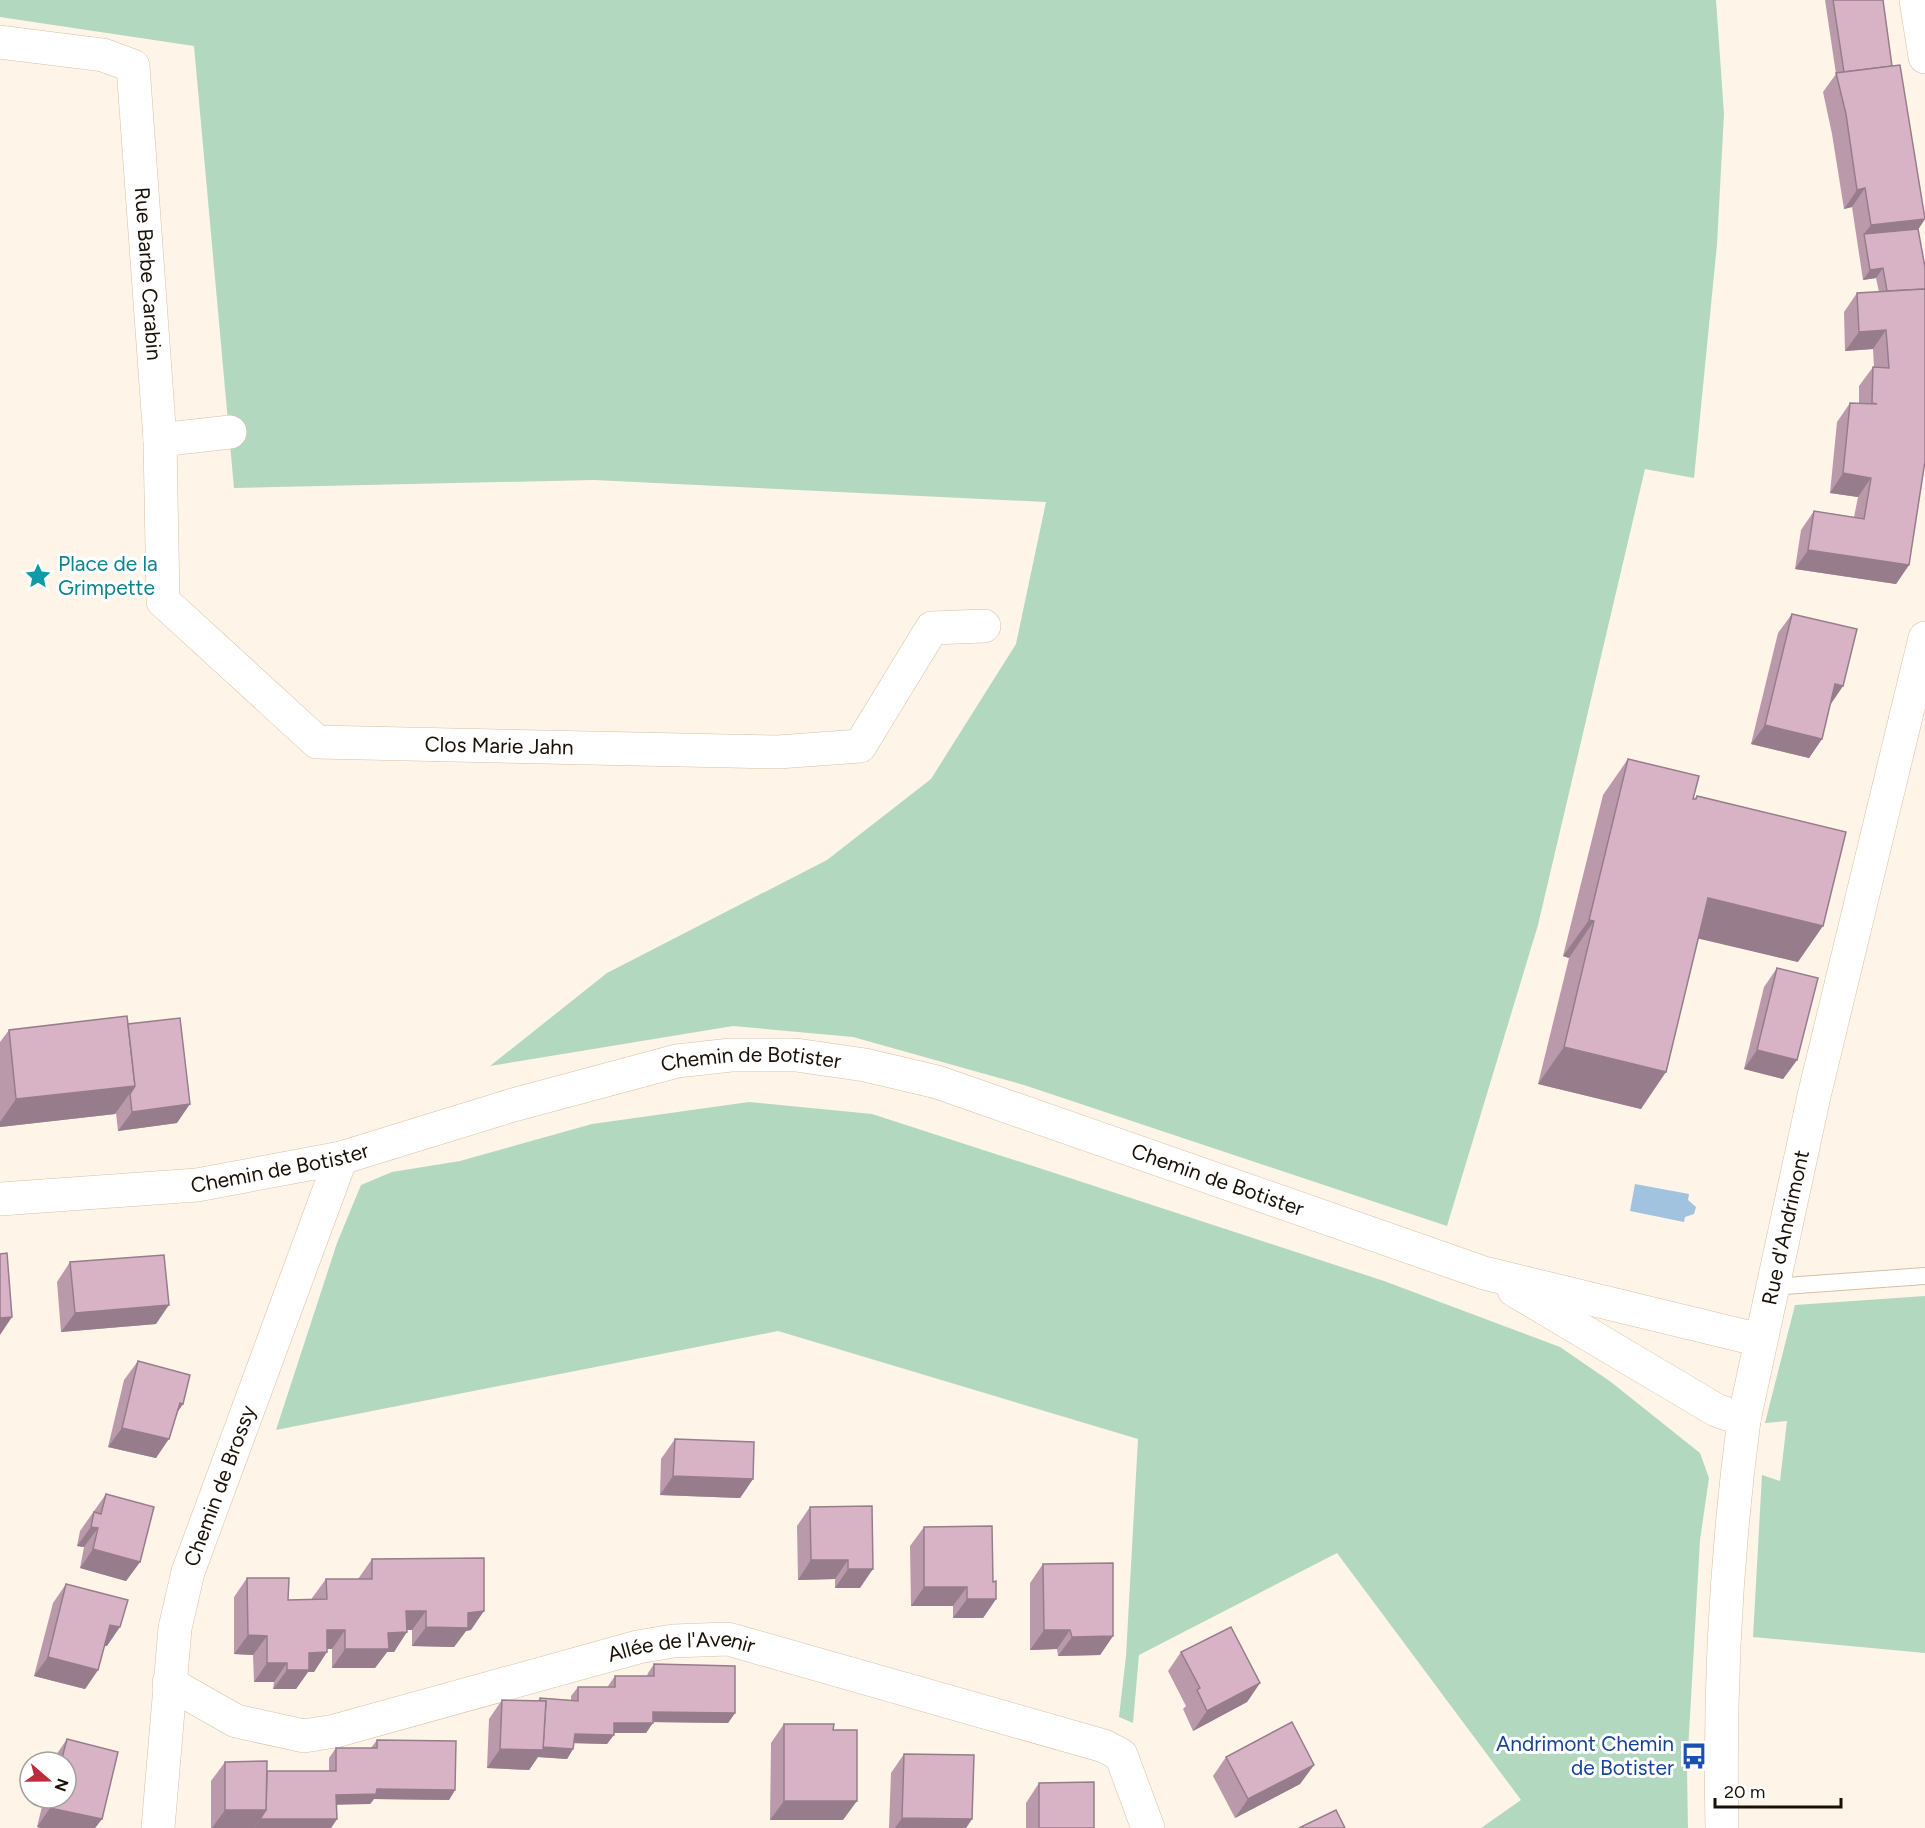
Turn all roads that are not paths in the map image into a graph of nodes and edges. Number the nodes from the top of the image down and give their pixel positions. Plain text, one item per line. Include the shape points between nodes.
1 (1916, 0) edge
2 (0, 42) edge
3 (1925, 57) edge
4 (230, 432) dead end
5 (159, 440) junction
6 (984, 626) dead end
7 (1925, 638) edge
8 (341, 1158) junction
9 (0, 1199) edge
10 (1484, 1273) junction
11 (1925, 1276) edge
12 (1772, 1287) junction
13 (1760, 1340) junction
14 (1744, 1420) junction
15 (169, 1683) junction
16 (158, 1828) edge
17 (1148, 1828) edge
18 (1722, 1828) edge

1 - 3 street
2 - 5 street, Rue Barbe Carabin via 103,55 133,66
4 - 5 street
5 - 6 street, Clos Marie Jahn via 163,601 317,742 778,752 860,746 932,628
7 - 12 street, Rue d'Andrimont
8 - 9 street, Chemin de Botister via 196,1185
8 - 10 street, Chemin de Botister via 513,1105 677,1061 731,1055 796,1055 866,1065 937,1082
8 - 15 street, Chemin de Brossy via 188,1572 175,1628
10 - 13 street, Chemin de Botister
10 - 14 street, Chemin de Botister via 1716,1410
11 - 12 lane
12 - 13 street, Rue d'Andrimont
13 - 14 street, Rue d'Andrimont
14 - 18 street, Rue d'Andrimont via 1727,1598 1720,1750
15 - 16 street, Chemin de Brossy
15 - 17 street, Allée de l'Avenir via 236,1721 304,1736 346,1728 638,1647 728,1639 1104,1746 1121,1755

